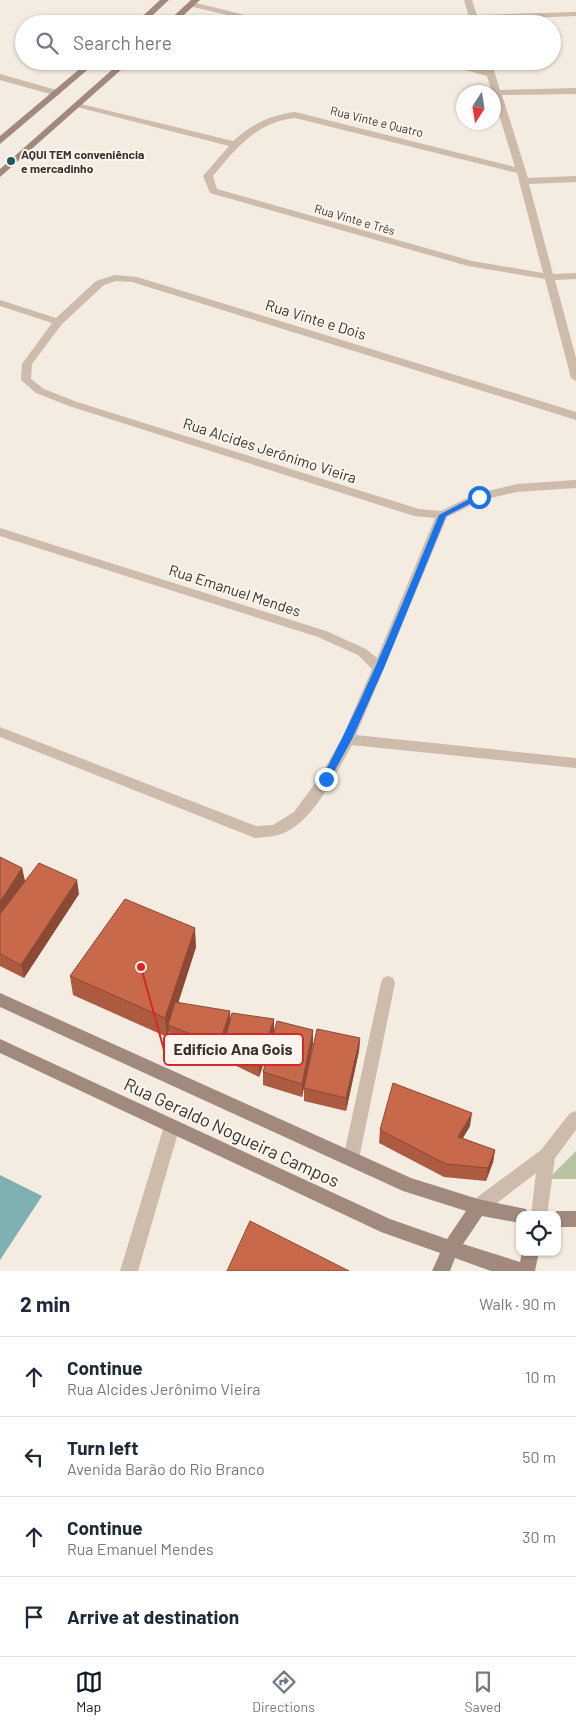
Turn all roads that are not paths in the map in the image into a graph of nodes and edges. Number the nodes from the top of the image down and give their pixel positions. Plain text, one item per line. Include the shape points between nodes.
1 (165, 0) edge
2 (468, 0) edge
3 (194, 2) edge
4 (576, 14) edge
5 (148, 15) edge
6 (179, 15) edge
7 (243, 15) edge
8 (472, 15) edge
9 (561, 15) edge
10 (84, 70) edge
11 (117, 70) edge
12 (474, 70) edge
13 (489, 70) edge
14 (491, 74) junction
15 (0, 77) edge
16 (494, 85) edge
17 (576, 91) edge
18 (57, 93) junction
19 (501, 93) edge
20 (77, 106) junction
21 (501, 109) edge
22 (0, 141) edge
23 (234, 144) junction
24 (520, 171) junction
25 (0, 174) edge
26 (576, 179) edge
27 (524, 181) junction
28 (576, 276) edge
29 (549, 278) junction
30 (0, 303) edge
31 (58, 322) junction
32 (576, 378) edge
33 (576, 416) edge
34 (576, 484) edge
35 (442, 515) junction
36 (0, 532) edge
37 (379, 668) junction
38 (0, 732) edge
39 (348, 739) junction
40 (576, 762) edge
41 (388, 983) dead end
42 (0, 1000) edge
43 (0, 1046) edge
44 (576, 1118) edge
45 (172, 1126) junction
46 (547, 1155) junction
47 (351, 1160) junction
48 (478, 1207) junction
49 (540, 1211) edge
50 (516, 1214) edge
51 (561, 1219) edge
52 (576, 1219) edge
53 (450, 1249) junction
54 (529, 1256) edge
55 (129, 1271) edge
56 (441, 1271) edge
57 (521, 1271) edge
58 (526, 1271) edge

1 - 5 street
2 - 8 street
3 - 6 street
3 - 7 street
4 - 9 street
10 - 18 street
11 - 20 street
12 - 14 street
13 - 14 street
14 - 16 street
15 - 18 street
17 - 19 street
18 - 22 street
20 - 23 street
20 - 25 street
21 - 24 street
23 - 24 street, Rua Vinte e Quatro via 263,122 278,115 295,115
23 - 29 street, Rua Vinte e Três via 208,176 213,191 471,264
24 - 27 street
26 - 27 street
27 - 29 street
28 - 29 street
29 - 32 street
30 - 31 street
31 - 33 street, Rua Vinte e Dois via 100,283 115,278 133,279
31 - 35 street, Rua Alcides Jerônimo Vieira via 27,364 26,380 40,391 418,513
34 - 35 street via 517,488 479,497
35 - 37 street
36 - 37 street, Rua Emanuel Mendes via 322,634 362,652
37 - 39 street
38 - 39 street via 255,832 276,830 299,816
39 - 40 street
41 - 47 street
42 - 47 street, Rua Geraldo Nogueira Campos
43 - 45 street, Rua Geraldo Nogueira Campos
44 - 46 street
45 - 53 street, Rua Geraldo Nogueira Campos via 387,1226
45 - 55 street
46 - 48 street
46 - 49 street
47 - 48 street, Rua Geraldo Nogueira Campos via 409,1185
48 - 50 street, Rua Geraldo Nogueira Campos
48 - 53 street
51 - 52 street
53 - 56 street
53 - 57 street, Rua Geraldo Nogueira Campos
54 - 58 street

